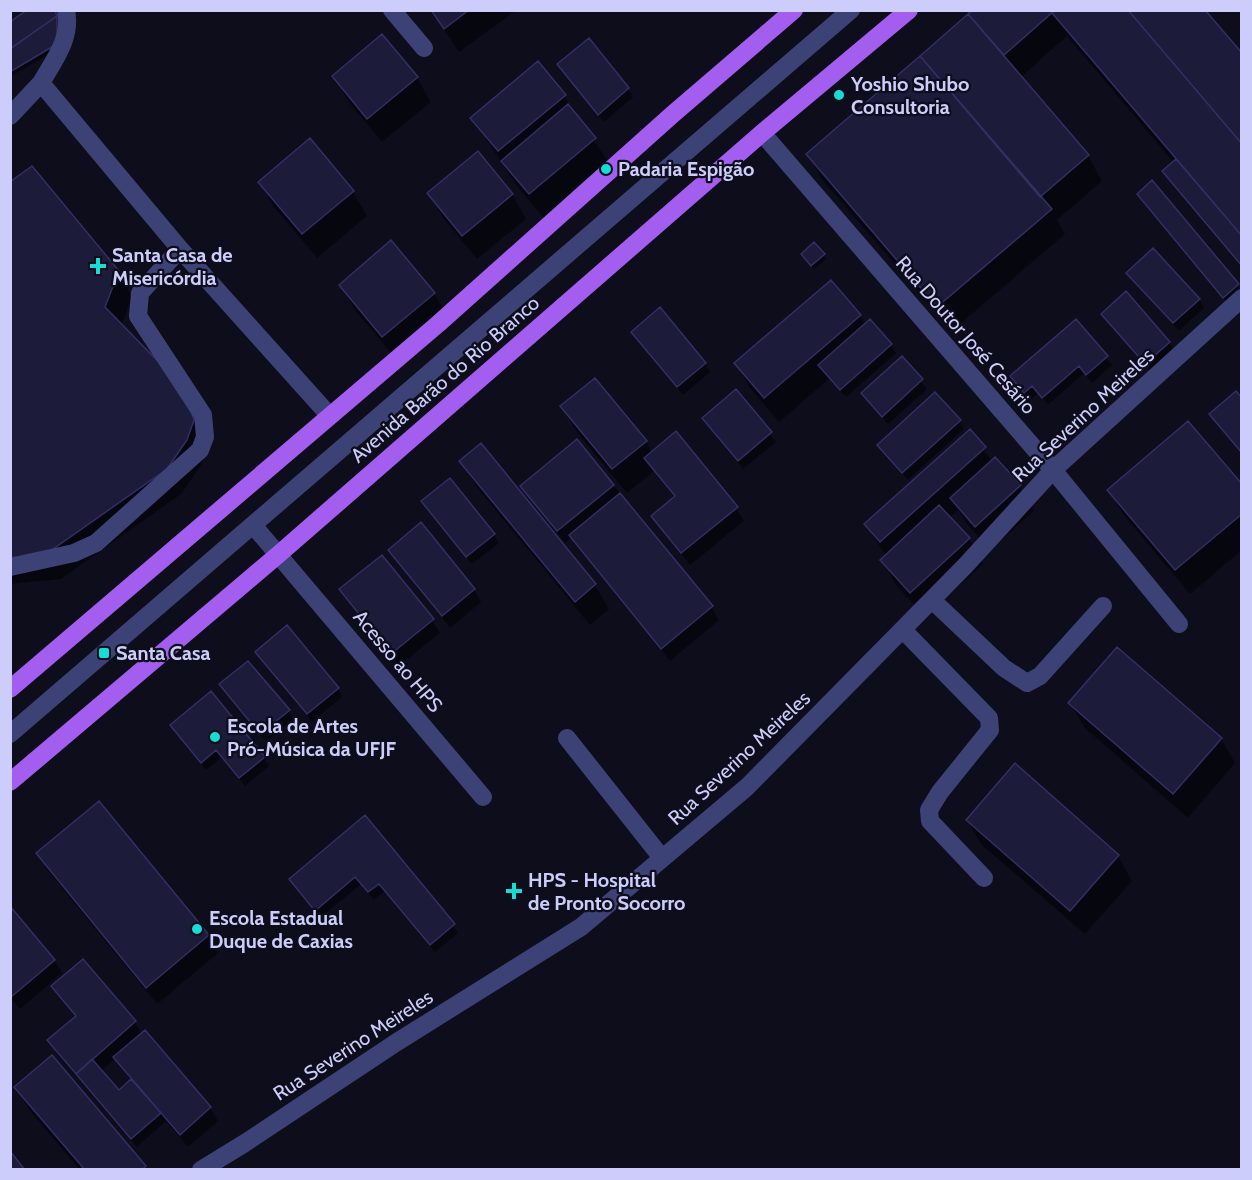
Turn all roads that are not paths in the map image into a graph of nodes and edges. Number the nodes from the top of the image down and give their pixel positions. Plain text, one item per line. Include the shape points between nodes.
1 (66, 10) edge
2 (392, 10) edge
3 (794, 10) edge
4 (851, 10) edge
5 (909, 10) edge
6 (424, 48) dead end
7 (41, 83) junction
8 (10, 116) edge
9 (762, 133) junction
10 (180, 249) junction
11 (1242, 298) edge
12 (329, 415) junction
13 (1053, 470) junction
14 (254, 525) junction
15 (279, 554) junction
16 (10, 567) edge
17 (932, 600) junction
18 (1103, 606) dead end
19 (1179, 624) dead end
20 (903, 630) junction
21 (10, 689) edge
22 (10, 734) edge
23 (567, 738) dead end
24 (10, 782) edge
25 (483, 797) dead end
26 (662, 858) junction
27 (984, 878) dead end
28 (201, 1170) edge

1 - 7 street via 69,23 63,45
2 - 6 street
3 - 12 main road
4 - 14 street, Avenida Barão do Rio Branco
5 - 9 main road, Avenida Barão do Rio Branco
7 - 8 street
7 - 10 street
9 - 13 street, Rua Doutor José Cesário
9 - 15 main road, Avenida Barão do Rio Branco
10 - 12 street
10 - 16 street via 140,293 138,316 203,415 200,450 96,543 74,553
11 - 13 street, Rua Severino Meireles
12 - 21 main road
13 - 17 street, Rua Severino Meireles
13 - 19 street, Rua Doutor José Cesário
14 - 15 street, Acesso ao HPS
14 - 22 street, Avenida Barão do Rio Branco
15 - 24 main road, Avenida Barão do Rio Branco
15 - 25 street, Acesso ao HPS
17 - 18 street via 1004,668 1027,683 1040,676
17 - 20 street, Rua Severino Meireles
20 - 26 street, Rua Severino Meireles via 747,787
20 - 27 street via 990,718 990,730 929,810 930,821
23 - 26 street
26 - 28 street, Rua Severino Meireles via 580,927

